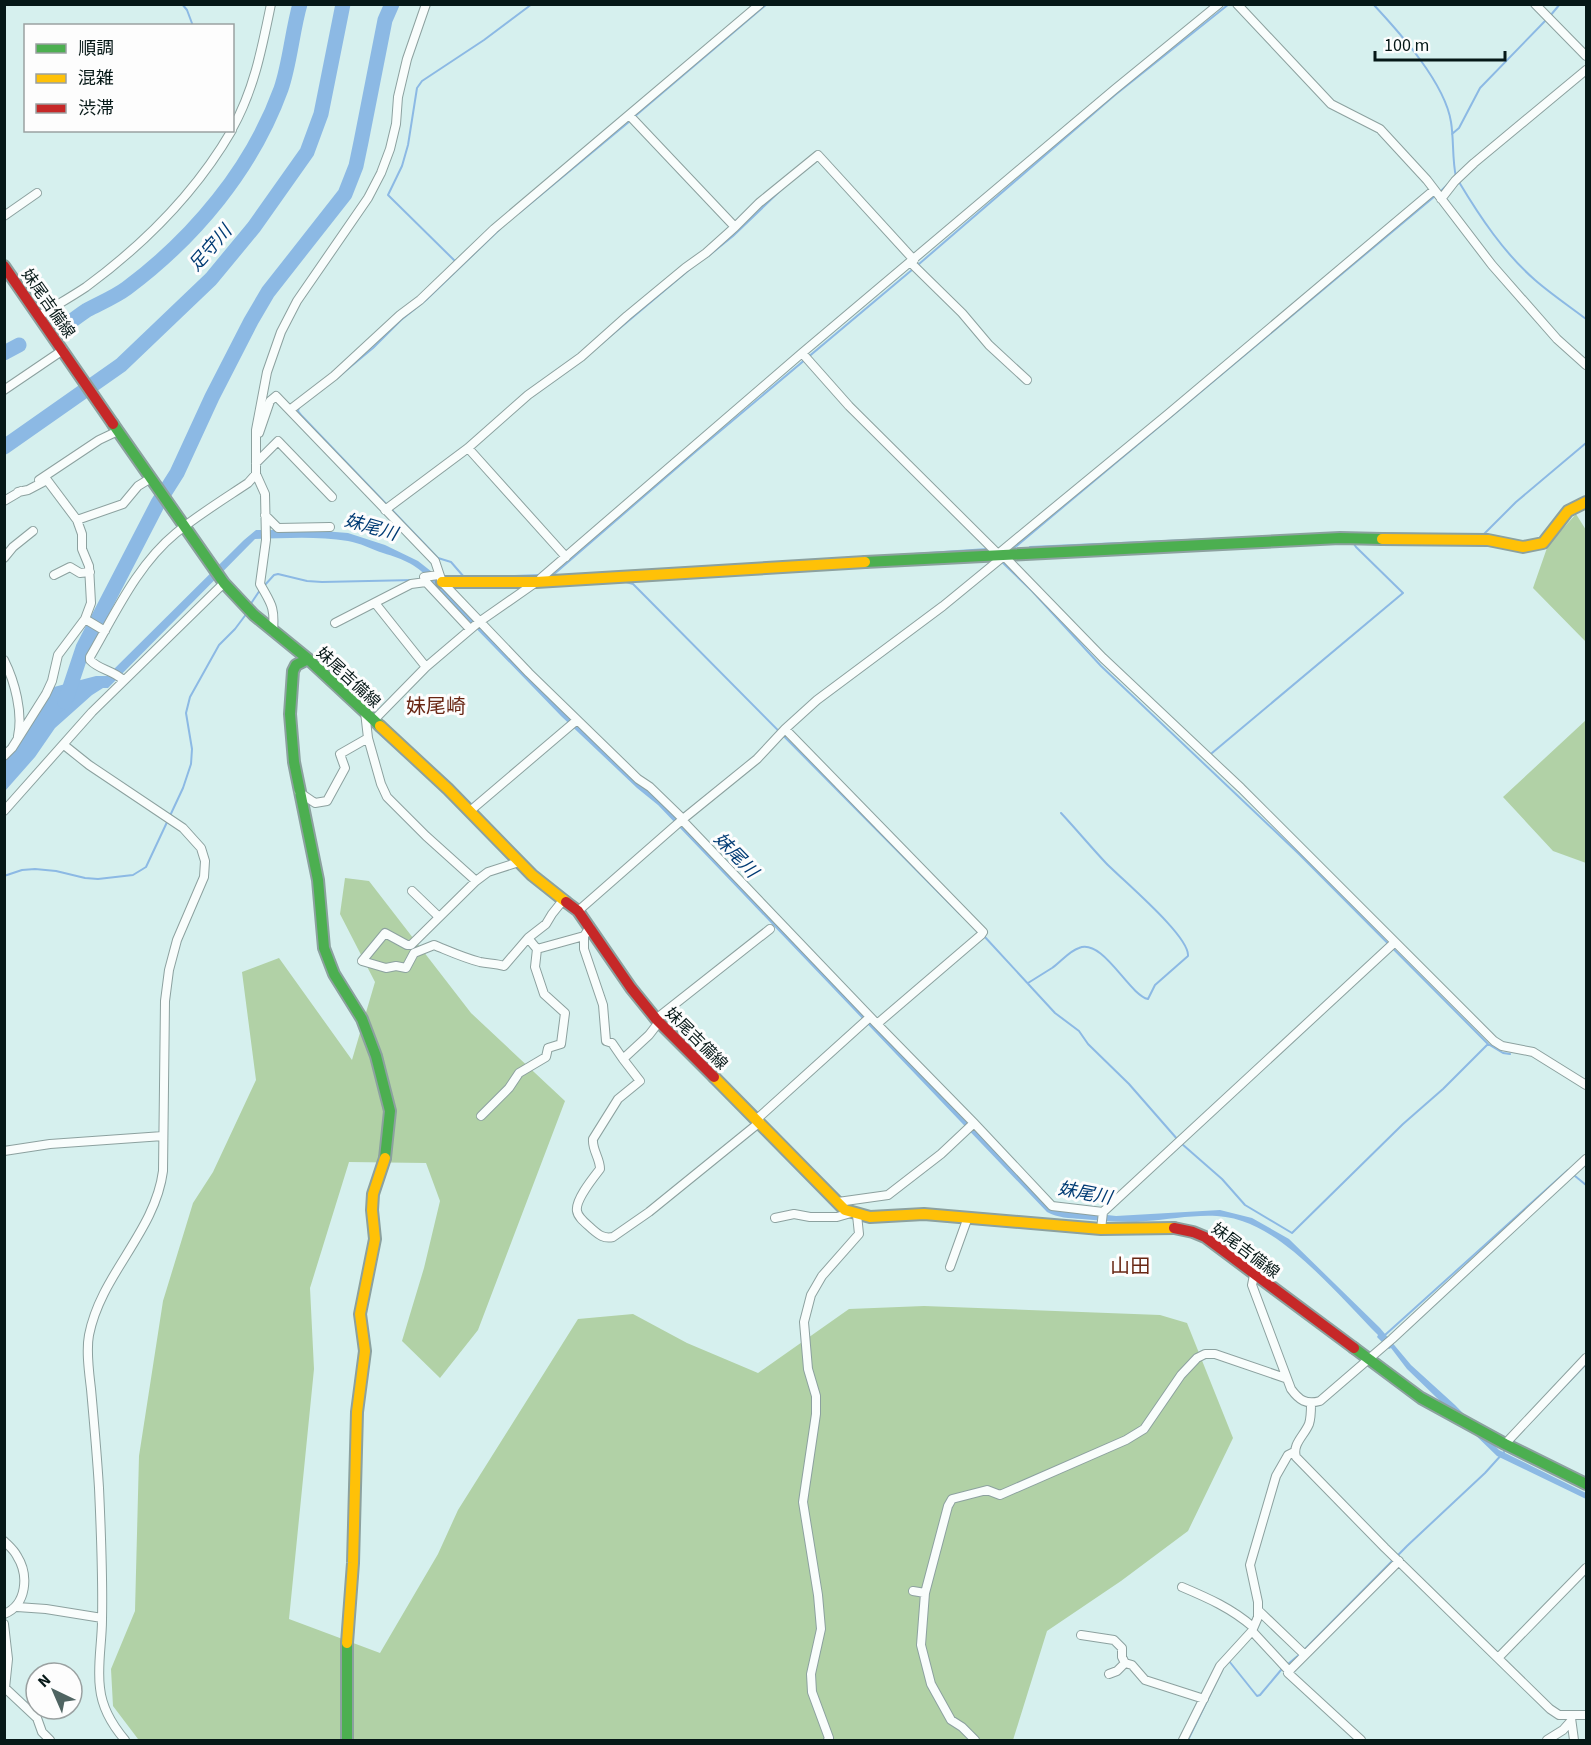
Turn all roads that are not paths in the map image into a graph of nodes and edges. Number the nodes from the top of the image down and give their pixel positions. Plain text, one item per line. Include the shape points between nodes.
1 (271, 4) edge
2 (426, 4) edge
3 (760, 4) edge
4 (1219, 4) edge
5 (1237, 4) edge
6 (1535, 4) edge
7 (1587, 56) edge
8 (1587, 70) edge
9 (632, 117) junction
10 (234, 126) edge
11 (231, 132) edge
12 (37, 193) dead end
13 (1438, 194) junction
14 (4, 216) edge
15 (735, 227) junction
16 (914, 264) junction
17 (4, 266) edge
18 (39, 316) junction
19 (64, 352) junction
20 (805, 356) junction
21 (1587, 365) edge
22 (1027, 380) dead end
23 (4, 390) edge
24 (291, 409) junction
25 (116, 428) junction
26 (256, 440) junction
27 (470, 449) junction
28 (256, 463) junction
29 (256, 474) junction
30 (153, 481) junction
31 (18, 492) junction
32 (332, 497) dead end
33 (4, 501) edge
34 (1587, 502) edge
35 (387, 508) junction
36 (265, 515) junction
37 (77, 520) junction
38 (184, 527) junction
39 (330, 527) dead end
40 (33, 531) dead end
41 (1002, 554) junction
42 (566, 557) junction
43 (4, 558) edge
44 (90, 572) junction
45 (54, 575) dead end
46 (433, 578) junction
47 (541, 578) junction
48 (222, 581) junction
49 (375, 603) junction
50 (86, 620) junction
51 (335, 623) dead end
52 (474, 626) junction
53 (104, 630) junction
54 (273, 630) junction
55 (308, 659) junction
56 (4, 660) edge
57 (426, 667) junction
58 (118, 676) junction
59 (365, 712) junction
60 (374, 720) junction
61 (574, 723) junction
62 (783, 732) junction
63 (368, 738) junction
64 (17, 741) junction
65 (64, 746) junction
66 (4, 756) edge
67 (299, 792) junction
68 (4, 811) edge
69 (470, 811) junction
70 (681, 822) junction
71 (519, 862) junction
72 (476, 881) junction
73 (412, 891) dead end
74 (564, 899) junction
75 (578, 911) junction
76 (438, 916) junction
77 (770, 928) dead end
78 (587, 932) junction
79 (528, 938) junction
80 (1391, 944) junction
81 (537, 949) junction
82 (658, 1020) junction
83 (867, 1020) junction
84 (877, 1024) junction
85 (623, 1059) junction
86 (1587, 1085) edge
87 (481, 1116) dead end
88 (758, 1120) junction
89 (972, 1126) junction
90 (163, 1136) junction
91 (4, 1151) edge
92 (1587, 1159) edge
93 (838, 1202) junction
94 (1103, 1213) junction
95 (854, 1214) junction
96 (968, 1217) junction
97 (775, 1218) dead end
98 (1102, 1227) junction
99 (950, 1267) dead end
100 (1254, 1275) junction
101 (1368, 1358) junction
102 (1587, 1358) edge
103 (1285, 1378) junction
104 (1311, 1404) junction
105 (1505, 1444) junction
106 (1294, 1452) junction
107 (1587, 1484) edge
108 (4, 1541) edge
109 (1397, 1559) junction
110 (1587, 1568) edge
111 (1182, 1587) dead end
112 (913, 1592) dead end
113 (925, 1593) junction
114 (17, 1606) junction
115 (1259, 1611) junction
116 (4, 1614) edge
117 (102, 1618) junction
118 (4, 1624) edge
119 (1252, 1629) junction
120 (1082, 1635) dead end
121 (1303, 1653) junction
122 (1498, 1658) junction
123 (1125, 1663) junction
124 (1287, 1668) junction
125 (1109, 1674) dead end
126 (5, 1688) edge
127 (1204, 1699) junction
128 (1587, 1715) edge
129 (1571, 1719) junction
130 (50, 1740) edge
131 (125, 1740) edge
132 (347, 1740) edge
133 (828, 1740) edge
134 (975, 1740) edge
135 (1183, 1740) edge
136 (1361, 1740) edge
137 (1547, 1740) edge
138 (1574, 1740) edge

1 - 10 street via 257,68
2 - 26 street via 407,59 396,124 381,173 281,332 267,372
3 - 9 street
4 - 16 street
5 - 13 street via 1331,104 1380,129
6 - 7 street
8 - 13 street
9 - 15 street
9 - 24 street via 494,229 420,300
11 - 18 street via 196,184 162,221 85,287
12 - 14 street
13 - 21 street via 1492,265 1557,339
13 - 41 street
15 - 16 street via 818,155
15 - 27 street via 581,357 528,395
16 - 20 street
16 - 22 street
17 - 18 street, 妹尾吉備線
18 - 19 street, 妹尾吉備線
19 - 23 street
19 - 25 street, 妹尾吉備線
20 - 41 street via 849,406
20 - 42 street
24 - 26 street via 276,396 270,401
24 - 35 street
25 - 30 street, 妹尾吉備線
25 - 31 street
26 - 28 street
27 - 35 street
27 - 42 street
28 - 29 street
28 - 32 street via 278,441
29 - 36 street via 265,494
29 - 38 street
30 - 37 street via 138,486 123,504
30 - 38 street, 妹尾吉備線
31 - 33 street
31 - 37 street via 47,480
34 - 41 street via 1568,511 1543,543 1523,547 1488,540 1340,538
35 - 46 street via 435,561
36 - 39 street via 278,528
36 - 54 street via 262,588 273,608
37 - 44 street
38 - 48 street, 妹尾吉備線
38 - 53 street via 154,555
40 - 43 street
41 - 47 street
41 - 62 street via 943,606 829,690
41 - 80 street via 1103,658 1241,788
42 - 47 street
44 - 45 street via 80,573 70,567
44 - 50 street via 91,603
46 - 47 street
46 - 49 street via 411,584
46 - 52 street
46 - 52 street
47 - 52 street
48 - 54 street, 妹尾吉備線
48 - 58 street
49 - 51 street
49 - 57 street
50 - 53 street
50 - 64 street via 62,648 52,681
52 - 57 street
52 - 61 street
53 - 58 street via 90,660
54 - 55 street, 妹尾吉備線
55 - 59 street, 妹尾吉備線
55 - 67 street via 293,671 290,714
56 - 64 street via 14,686 20,729
57 - 60 street
58 - 65 street
59 - 60 street, 妹尾吉備線
59 - 63 street
60 - 69 street, 妹尾吉備線
61 - 69 street
61 - 70 street via 650,787
62 - 70 street via 757,759
62 - 84 street via 982,934
63 - 67 street via 340,754 345,768 327,801 315,802
63 - 72 street via 387,796
64 - 66 street
65 - 68 street
65 - 90 street via 183,828 201,848 204,877 177,940 169,970
67 - 132 street via 318,880 328,961 362,1019 390,1111 386,1154 373,1194 375,1239 360,1314 365,1351 357,1412
69 - 71 street, 妹尾吉備線
70 - 75 street
70 - 83 street
71 - 72 street via 488,872
71 - 74 street, 妹尾吉備線
72 - 76 street
73 - 76 street
74 - 75 street, 妹尾吉備線
74 - 79 street via 546,924
75 - 78 street, 妹尾吉備線
76 - 79 street via 411,945 385,933 362,961 386,968 406,968 414,953 434,945 466,958 504,966
77 - 82 street
78 - 81 street
78 - 82 street, 妹尾吉備線
78 - 85 street via 584,949 603,1005 606,1041
79 - 81 street
80 - 86 street via 1494,1041 1533,1052
80 - 94 street
81 - 87 street via 535,967 544,994 565,1012 561,1044 548,1048 546,1057 519,1073
82 - 85 street
82 - 88 street, 妹尾吉備線
83 - 84 street
83 - 88 street
84 - 89 street
85 - 88 street via 640,1081 618,1099 593,1139 600,1169 578,1203 580,1217 598,1235 613,1238
88 - 93 street, 妹尾吉備線
89 - 93 street via 888,1195
89 - 94 street via 1052,1206
90 - 91 street
90 - 117 street via 161,1191 107,1286 88,1336 99,1488
92 - 101 street
93 - 95 street, 妹尾吉備線
94 - 98 street
95 - 96 street, 妹尾吉備線
95 - 97 street via 794,1214
95 - 133 street via 859,1234 822,1276 811,1294 804,1322 808,1369 816,1396 803,1502 820,1629 811,1674 812,1692
96 - 98 street, 妹尾吉備線
96 - 99 street
98 - 100 street, 妹尾吉備線 via 1165,1227 1193,1232
100 - 101 street, 妹尾吉備線
100 - 103 street via 1252,1285
101 - 104 street via 1320,1401
101 - 105 street, 妹尾吉備線 via 1438,1409
102 - 105 street
103 - 104 street via 1295,1395
103 - 113 street via 1205,1354 1181,1375 1144,1429 1126,1440 1000,1495 987,1490 952,1499
104 - 106 street via 1311,1418
105 - 107 street, 妹尾吉備線
106 - 109 street
106 - 115 street via 1276,1476 1250,1565
108 - 114 street via 18,1557 24,1576
109 - 121 street
109 - 122 street
110 - 122 street
111 - 119 street via 1222,1604
112 - 113 street
113 - 134 street via 921,1645 931,1684 951,1720
114 - 116 street
114 - 117 street
115 - 119 street
115 - 121 street
117 - 131 street via 100,1688 105,1709
118 - 126 street via 8,1659
119 - 124 street
119 - 127 street via 1220,1666
120 - 123 street via 1114,1640 1122,1647
121 - 124 street
122 - 129 street via 1550,1709
123 - 125 street
123 - 127 street via 1132,1665 1145,1680
124 - 136 street
126 - 130 street via 37,1718
127 - 135 street
128 - 129 street
129 - 137 street via 1563,1730
129 - 138 street

